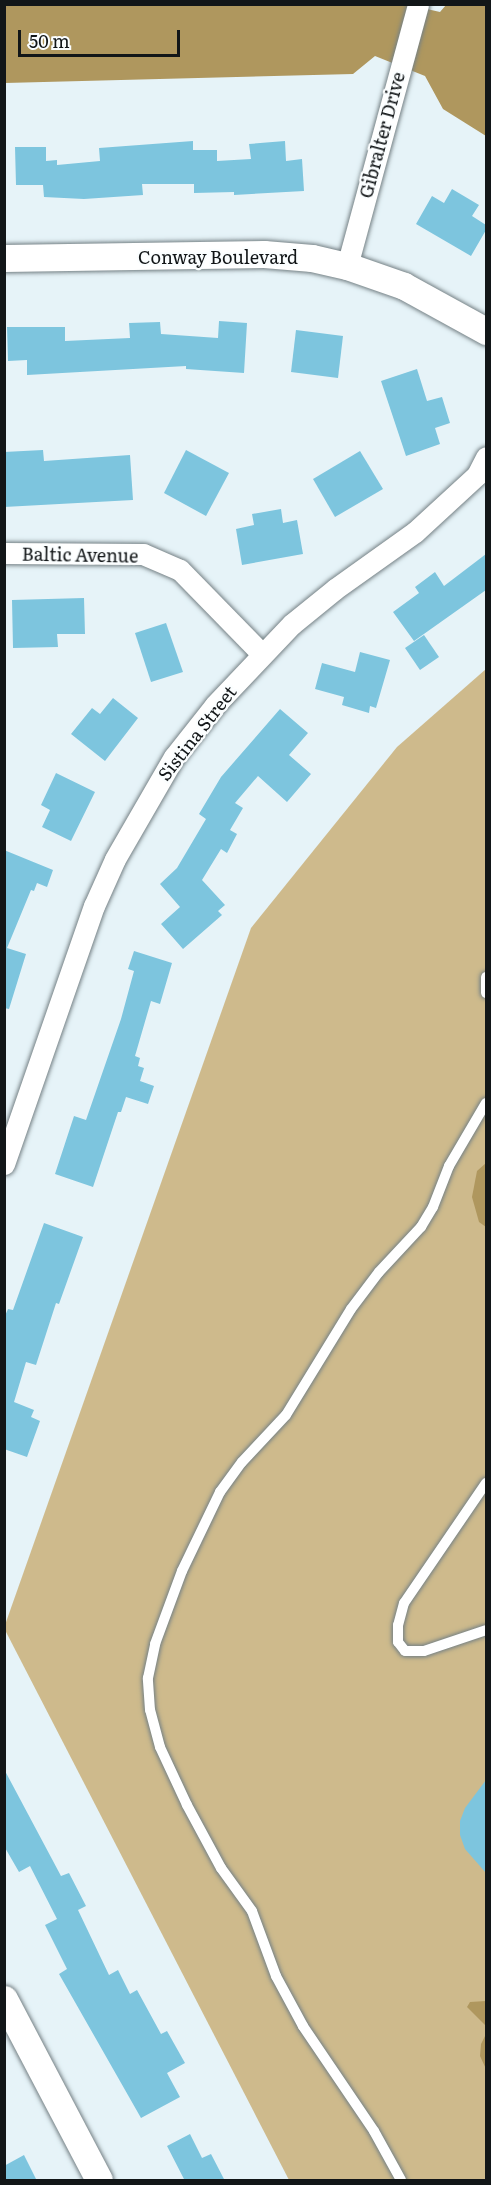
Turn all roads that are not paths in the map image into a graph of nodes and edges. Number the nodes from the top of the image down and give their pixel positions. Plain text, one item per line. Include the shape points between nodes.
1 (418, 4) edge
2 (4, 258) edge
3 (347, 266) junction
4 (486, 331) edge
5 (486, 457) edge
6 (4, 554) edge
7 (262, 654) junction
8 (486, 977) edge
9 (486, 993) edge
10 (486, 1102) edge
11 (6, 1157) edge
12 (486, 1483) edge
13 (486, 1630) edge
14 (4, 1999) edge
15 (99, 2181) edge
16 (401, 2181) edge

1 - 3 street, Gibralter Drive
2 - 3 street, Conway Boulevard via 264,254
3 - 4 street, Conway Boulevard via 404,286
5 - 7 street, Sistina Street via 477,475 416,532 334,589
6 - 7 street, Baltic Avenue via 143,554 180,570
7 - 11 street, Sistina Street via 174,757 115,859 76,952
8 - 9 lane
10 - 16 lane via 449,1166 421,1227 351,1309 286,1415 220,1492 182,1571 155,1644 148,1678 150,1710 160,1747 187,1805 221,1868 252,1911 276,1976 303,2026 374,2131
12 - 13 lane via 404,1604 398,1642 405,1651 424,1651
14 - 15 street

